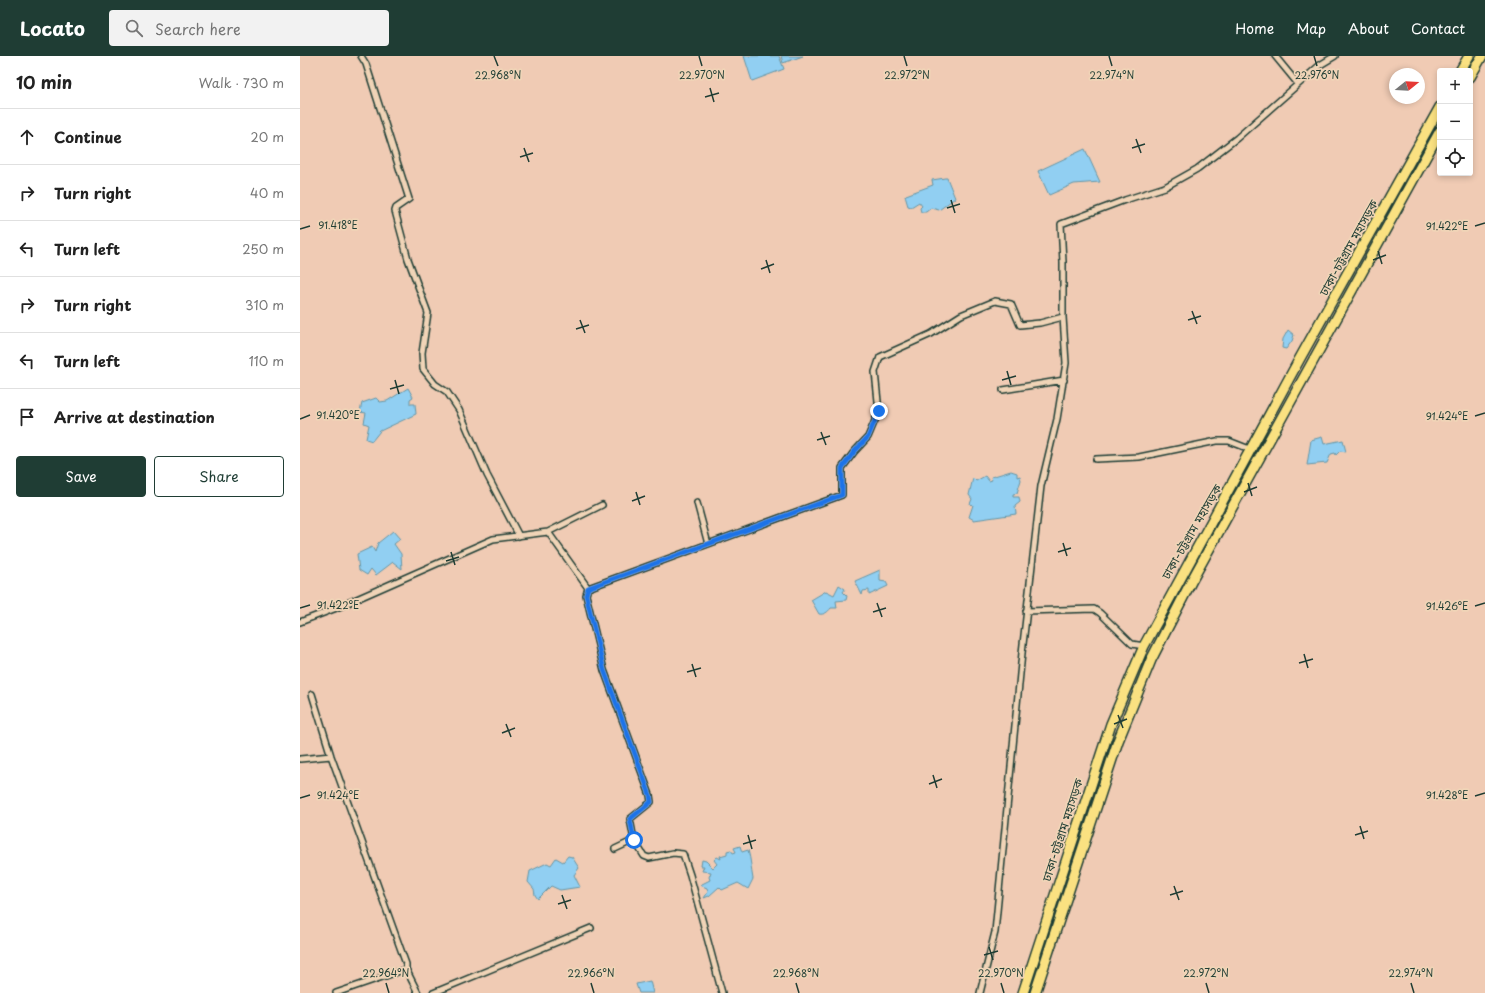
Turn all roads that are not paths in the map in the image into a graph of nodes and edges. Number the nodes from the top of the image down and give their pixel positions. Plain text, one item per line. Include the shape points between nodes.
1 (362, 56) edge
2 (1275, 56) edge
3 (1335, 56) edge
4 (1469, 56) edge
5 (1482, 60) edge
6 (1462, 68) edge
7 (1473, 73) edge
8 (1298, 84) junction
9 (1437, 112) edge
10 (1437, 136) edge
11 (1063, 317) junction
12 (1064, 380) junction
13 (1003, 390) dead end
14 (1252, 450) junction
15 (1096, 459) dead end
16 (697, 504) dead end
17 (602, 505) dead end
18 (548, 532) junction
19 (519, 536) junction
20 (708, 544) junction
21 (588, 588) junction
22 (1026, 611) junction
23 (300, 622) edge
24 (1144, 646) junction
25 (312, 694) dead end
26 (331, 756) junction
27 (300, 759) edge
28 (634, 840) junction
29 (615, 849) dead end
30 (591, 928) dead end
31 (406, 969) junction
32 (336, 993) edge
33 (418, 993) edge
34 (433, 993) edge
35 (722, 993) edge
36 (980, 993) edge
37 (1023, 993) edge
38 (1035, 993) edge

1 - 19 street via 409,199 395,211 408,259 428,313 422,353 423,369 435,384 447,392 459,410 486,476
2 - 8 street
3 - 8 street
4 - 6 highway
5 - 7 highway
8 - 11 street via 1237,138 1197,169 1165,187 1061,224
9 - 14 highway, ঢাকা-চট্টগ্রাম মহাসড়ক via 1299,360
10 - 38 highway, ঢাকা-চট্টগ্রাম মহাসড়ক via 1192,580 1151,660 1118,741
11 - 12 street via 1066,363
11 - 20 street via 1020,325 1011,304 995,301 961,315 931,334 880,357 875,372 879,411 868,437 842,468 842,495
12 - 13 street
12 - 22 street via 1041,486
14 - 15 street via 1229,441 1217,441 1139,457
14 - 24 highway, ঢাকা-চট্টগ্রাম মহাসড়ক
16 - 20 street
17 - 18 street
18 - 19 street
18 - 21 street
19 - 23 street via 493,539
20 - 21 street
21 - 28 street via 586,595 604,670 650,795 651,802 630,819
22 - 24 street via 1094,609 1132,644
22 - 36 street via 995,932
24 - 37 highway, ঢাকা-চট্টগ্রাম মহাসড়ক via 1111,724
25 - 26 street
26 - 27 street
26 - 31 street
28 - 29 street
28 - 35 street via 644,856 649,858 674,853 683,854
30 - 34 street
31 - 32 street
31 - 33 street

